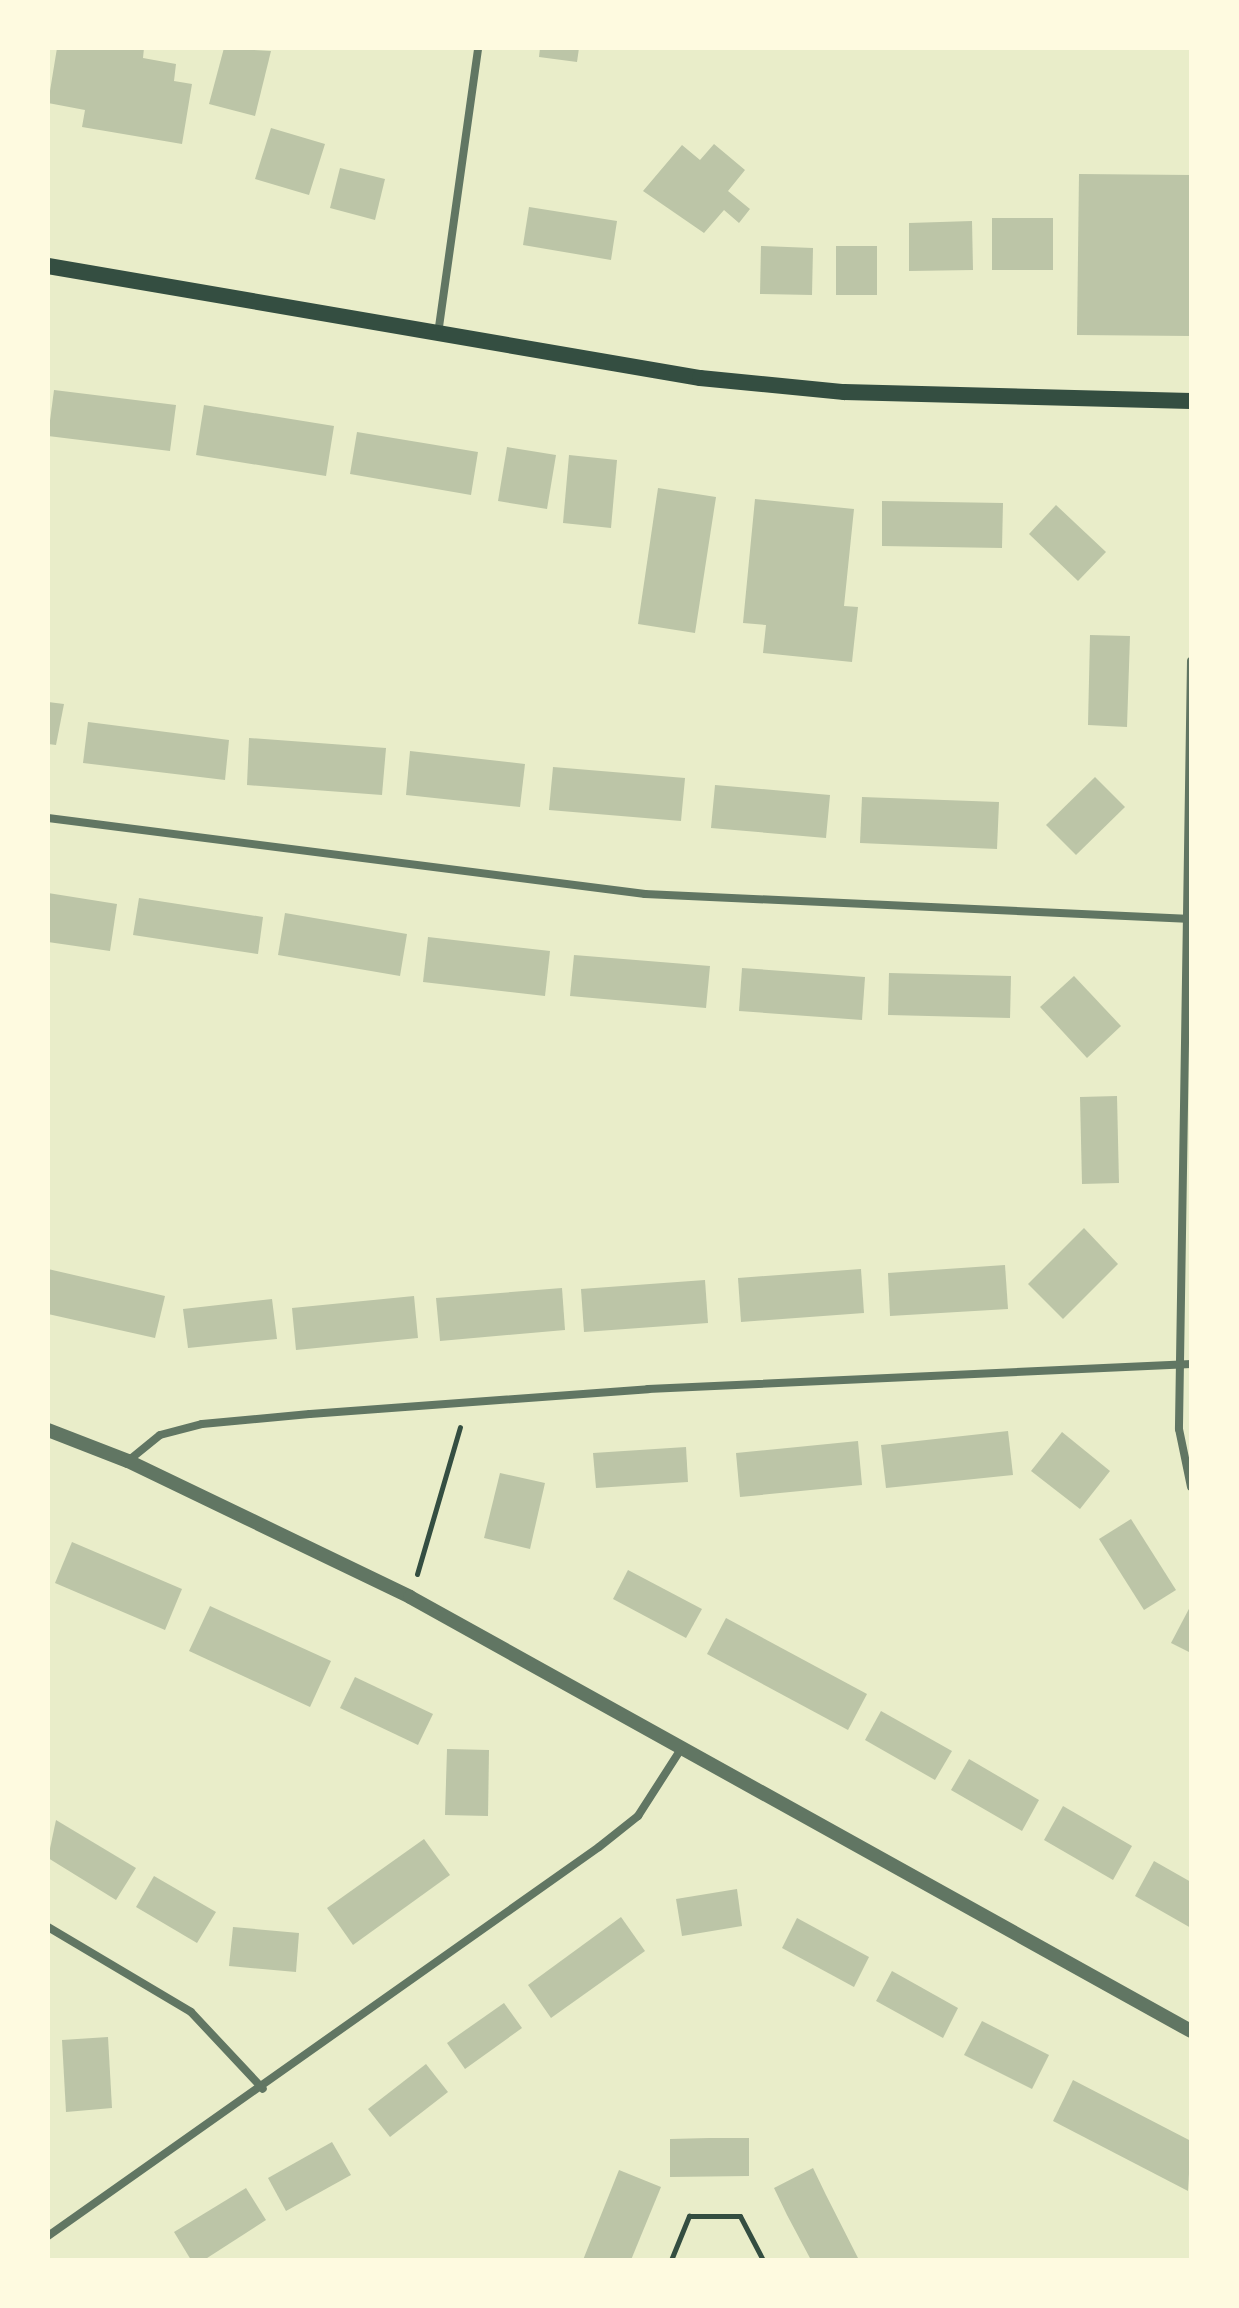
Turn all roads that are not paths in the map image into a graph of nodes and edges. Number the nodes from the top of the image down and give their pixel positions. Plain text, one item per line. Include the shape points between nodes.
1 (478, 48) edge
2 (48, 266) edge
3 (438, 339) junction
4 (1191, 401) edge
5 (1191, 661) edge
6 (48, 818) edge
7 (1188, 919) edge
8 (1180, 1364) junction
9 (1191, 1364) edge
10 (48, 1430) edge
11 (128, 1461) junction
12 (1191, 1487) edge
13 (684, 1745) junction
14 (48, 1927) edge
15 (1191, 2031) edge
16 (263, 2089) junction
17 (48, 2236) edge

1 - 3 street
2 - 3 main road
3 - 4 main road via 844,392
5 - 7 street
6 - 7 street via 645,894
7 - 8 street
8 - 9 street
8 - 11 street via 461,1402 202,1424 160,1435
8 - 12 street via 1179,1429
10 - 11 street
11 - 13 street via 410,1597
13 - 15 street
13 - 16 street via 638,1816
14 - 16 street via 191,2012
16 - 17 street

